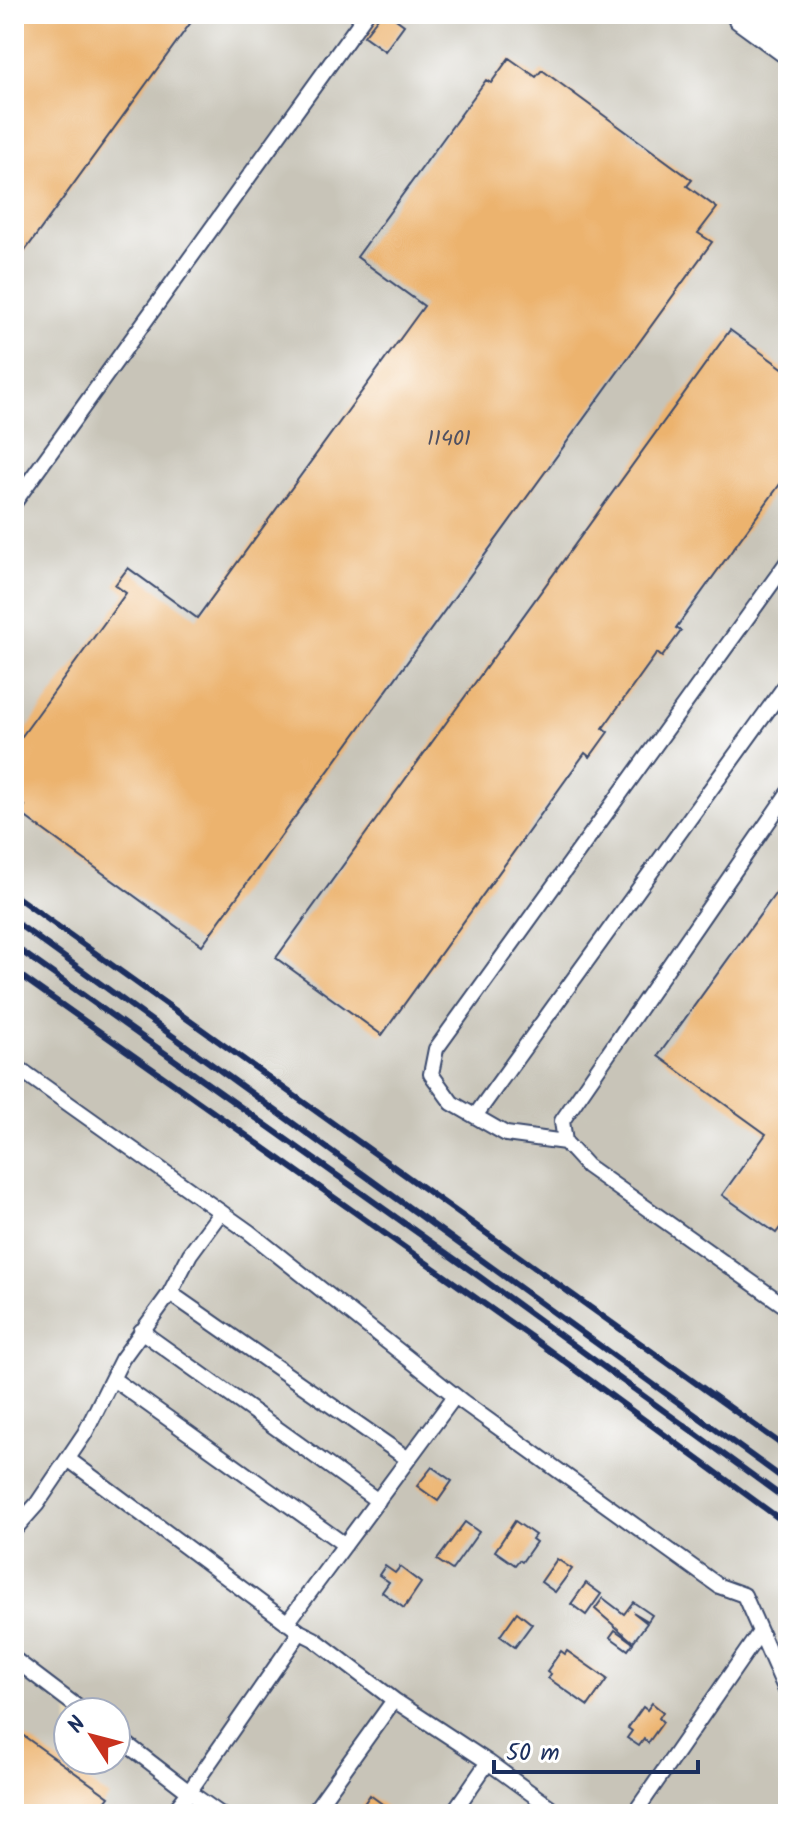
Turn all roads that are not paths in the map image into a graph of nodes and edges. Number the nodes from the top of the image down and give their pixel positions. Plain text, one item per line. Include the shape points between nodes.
1 (366, 14) edge
2 (744, 14) edge
3 (788, 46) edge
4 (14, 503) edge
5 (788, 561) edge
6 (788, 682) edge
7 (788, 793) edge
8 (14, 1065) edge
9 (475, 1116) junction
10 (565, 1142) junction
11 (221, 1212) junction
12 (170, 1293) junction
13 (788, 1308) edge
14 (141, 1331) junction
15 (113, 1379) junction
16 (455, 1396) junction
17 (68, 1459) junction
18 (408, 1459) junction
19 (378, 1501) junction
20 (14, 1530) edge
21 (345, 1545) junction
22 (287, 1623) junction
23 (300, 1632) junction
24 (760, 1632) junction
25 (14, 1659) edge
26 (788, 1695) edge
27 (63, 1696) edge
28 (394, 1700) junction
29 (132, 1748) edge
30 (488, 1762) junction
31 (189, 1792) junction
32 (172, 1814) edge
33 (220, 1814) edge
34 (312, 1814) edge
35 (452, 1814) edge
36 (551, 1814) edge
37 (634, 1814) edge

1 - 4 lane
2 - 3 street
5 - 9 lane via 436,1049 431,1074 452,1103
6 - 9 lane
7 - 10 lane via 562,1121
8 - 11 lane
9 - 10 lane via 506,1134
10 - 13 lane via 587,1166
11 - 12 lane
11 - 16 lane
12 - 14 lane
12 - 18 lane
14 - 15 lane
14 - 19 lane
15 - 17 lane
15 - 21 lane
16 - 18 lane
16 - 24 lane via 719,1586 744,1595
17 - 20 lane
17 - 22 lane
18 - 19 lane
19 - 21 lane
21 - 22 lane
22 - 23 lane
23 - 28 lane
23 - 31 lane
24 - 26 lane
24 - 37 lane
25 - 27 lane
28 - 30 lane
28 - 34 lane
29 - 31 lane
30 - 35 lane
30 - 36 lane via 550,1807
31 - 32 lane
31 - 33 lane

